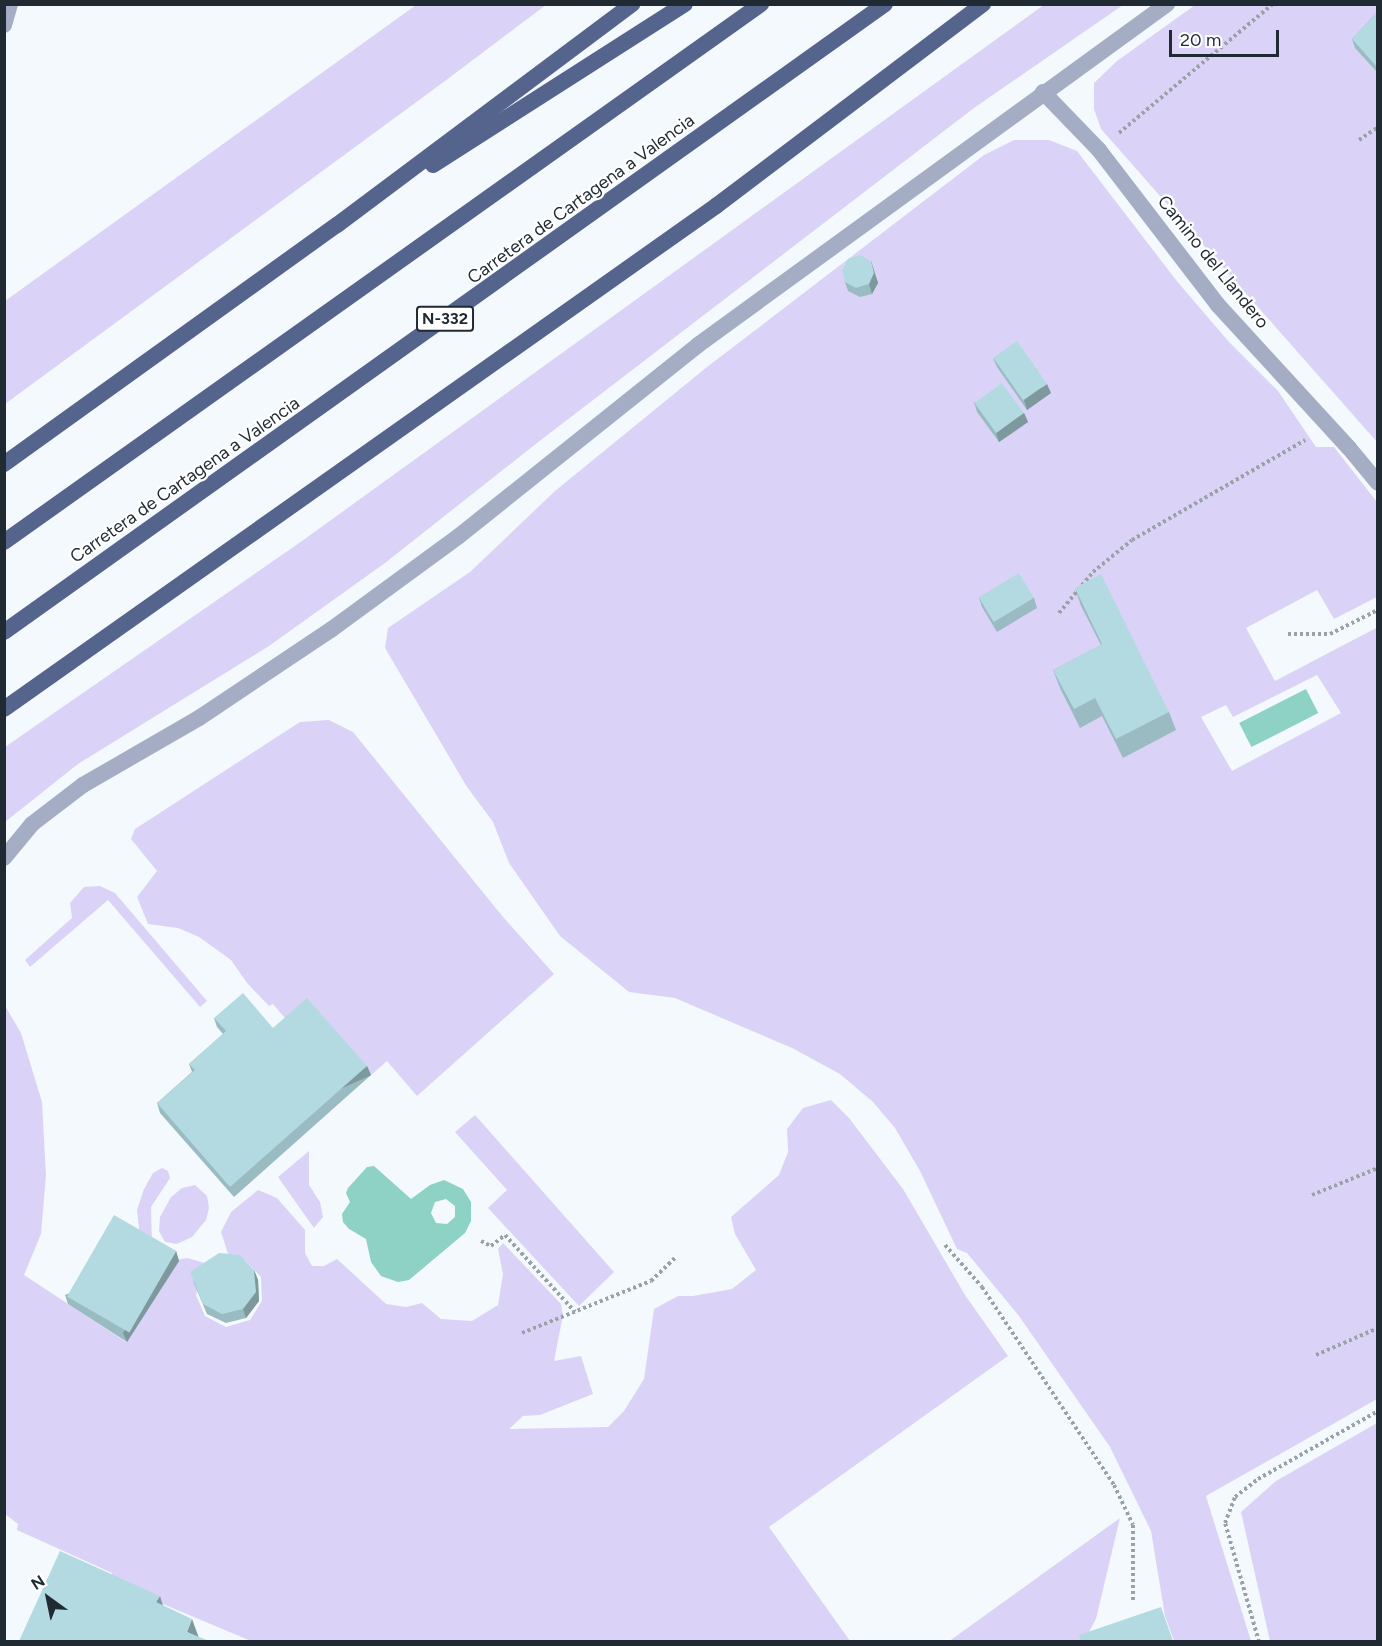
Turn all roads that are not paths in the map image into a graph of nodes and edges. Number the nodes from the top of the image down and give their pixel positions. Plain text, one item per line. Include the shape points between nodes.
1 (10, 4) edge
2 (632, 4) edge
3 (685, 4) edge
4 (761, 4) edge
5 (885, 4) edge
6 (983, 4) edge
7 (1167, 4) edge
8 (4, 25) edge
9 (1043, 92) junction
10 (337, 225) junction
11 (4, 464) edge
12 (1377, 483) edge
13 (4, 542) edge
14 (4, 632) edge
15 (4, 709) edge
16 (4, 858) edge

1 - 8 street
2 - 10 highway
3 - 10 highway
4 - 13 highway
5 - 14 highway, Carretera de Cartagena a Valencia / N-332
6 - 15 highway via 716,206
7 - 9 street
9 - 12 street, Camino del Llandero via 1099,150 1217,304
9 - 16 street via 698,345 459,536 341,623 199,718 83,785 32,824
10 - 11 highway

